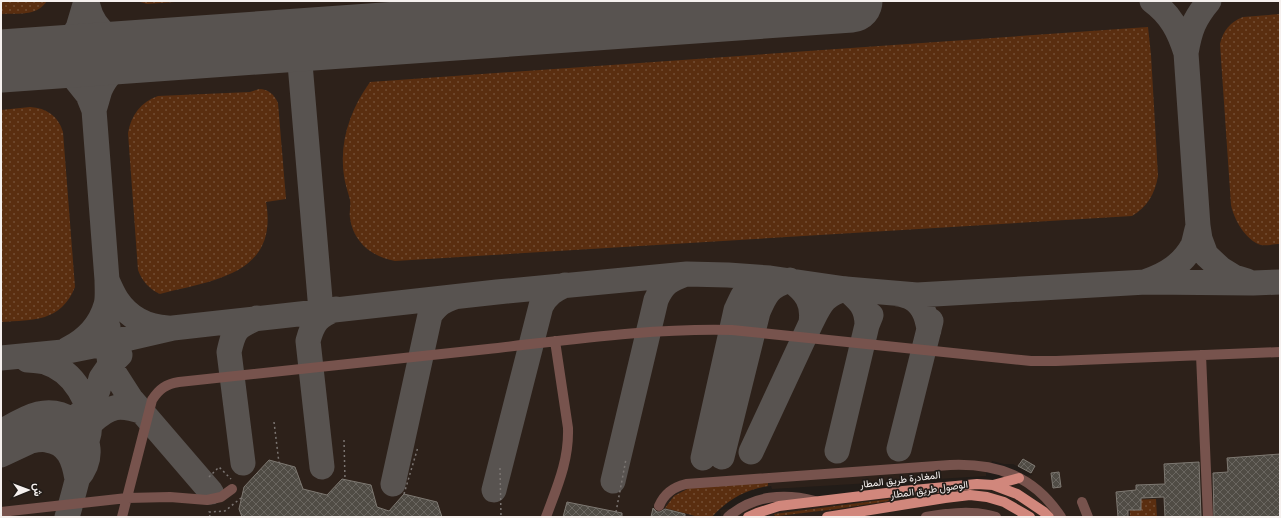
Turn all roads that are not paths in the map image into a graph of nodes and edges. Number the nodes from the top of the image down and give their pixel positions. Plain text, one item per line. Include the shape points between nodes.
1 (555, 341) junction
2 (1280, 352) edge
3 (1200, 355) junction
4 (1019, 478) junction
5 (233, 485) road end
6 (993, 485) junction
7 (127, 498) junction
8 (817, 501) junction
9 (1082, 502) dead end
10 (659, 506) dead end
11 (1, 512) edge
12 (941, 516) edge
13 (122, 517) edge
14 (546, 517) edge
15 (728, 517) edge
16 (748, 517) edge
17 (827, 517) edge
18 (926, 517) edge
19 (996, 517) edge
20 (1030, 517) edge
21 (1048, 517) edge
22 (1061, 517) edge
23 (1088, 517) edge
24 (1208, 517) edge

1 - 3 lane via 662,331 732,330 1031,361
1 - 7 lane via 172,383 160,389 152,400
1 - 14 lane via 568,440 565,463
2 - 3 lane
3 - 24 lane
4 - 6 main road
4 - 10 lane via 1001,470 982,466 956,465 686,484 669,491
4 - 22 lane via 1044,495
5 - 7 lane via 221,497 206,500 170,497
6 - 8 main road, المغادرة طريق المطار via 966,484
6 - 21 main road, المغادرة طريق المطار via 1017,494
7 - 11 lane
7 - 13 lane
8 - 15 lane via 773,497 756,501
8 - 16 main road, المغادرة طريق المطار via 779,506
9 - 23 lane
12 - 18 lane
12 - 19 lane via 977,513
17 - 20 main road, الوصول طريق المطار via 970,495 1004,502

